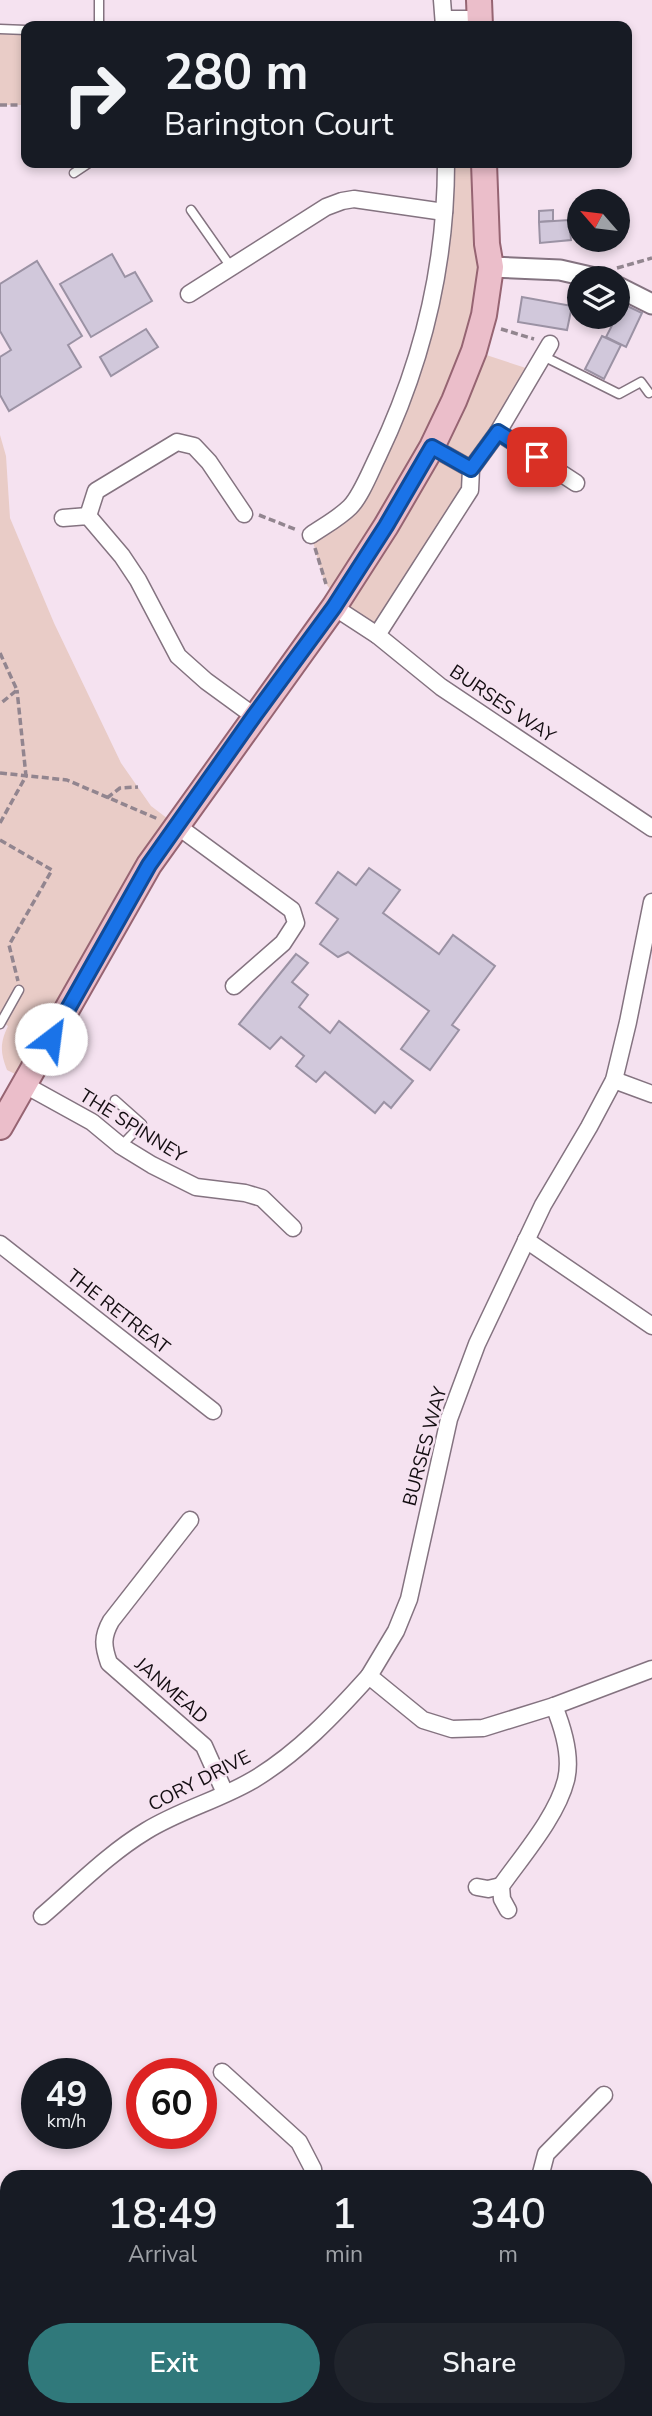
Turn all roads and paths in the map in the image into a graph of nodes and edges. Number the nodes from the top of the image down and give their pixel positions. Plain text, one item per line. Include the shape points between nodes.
1 (99, 0) edge
2 (442, 0) edge
3 (479, 15) edge
4 (99, 21) edge
5 (444, 21) edge
6 (453, 21) edge
7 (0, 29) edge
8 (21, 30) edge
9 (0, 105) edge
10 (21, 105) edge
11 (82, 168) edge
12 (446, 168) edge
13 (484, 168) edge
14 (74, 173) dead end
15 (191, 210) dead end
16 (444, 212) junction
17 (652, 258) edge
18 (231, 267) junction
19 (491, 267) junction
20 (630, 268) edge
21 (567, 271) edge
22 (630, 290) edge
23 (189, 294) dead end
24 (652, 303) edge
25 (481, 324) junction
26 (547, 350) junction
27 (649, 393) dead end
28 (498, 432) junction
29 (432, 447) junction
30 (471, 469) junction
31 (576, 482) dead end
32 (244, 514) dead end
33 (88, 516) junction
34 (63, 517) dead end
35 (311, 535) dead end
36 (334, 607) junction
37 (377, 635) junction
38 (0, 653) edge
39 (17, 690) junction
40 (0, 704) edge
41 (254, 716) junction
42 (0, 773) edge
43 (26, 776) junction
44 (138, 787) dead end
45 (107, 798) junction
46 (0, 823) edge
47 (176, 825) junction
48 (652, 828) edge
49 (0, 840) edge
50 (652, 902) edge
51 (234, 986) dead end
52 (19, 990) joint
53 (0, 1024) edge
54 (614, 1080) junction
55 (25, 1085) junction
56 (652, 1094) edge
57 (115, 1100) dead end
58 (0, 1127) edge
59 (121, 1146) junction
60 (293, 1228) dead end
61 (526, 1240) junction
62 (0, 1244) edge
63 (652, 1326) edge
64 (213, 1411) dead end
65 (190, 1520) dead end
66 (652, 1669) edge
67 (369, 1676) junction
68 (554, 1706) junction
69 (225, 1793) junction
70 (501, 1885) junction
71 (477, 1887) dead end
72 (508, 1910) dead end
73 (42, 1916) dead end
74 (222, 2072) dead end
75 (604, 2095) dead end
76 (313, 2170) edge
77 (542, 2170) edge

1 - 4 lane
2 - 5 street
3 - 6 street
7 - 8 lane
9 - 10 path
11 - 14 lane
12 - 16 street
13 - 19 main road
15 - 18 lane
16 - 18 street via 342,201
16 - 35 street via 427,323 397,415 351,506
17 - 20 path
18 - 23 street
19 - 21 street
19 - 25 main road
22 - 24 street
25 - 26 path
25 - 29 main road
26 - 27 lane via 620,394 641,382
26 - 28 street
28 - 30 street
28 - 31 street
29 - 30 street
29 - 36 main road
30 - 37 street via 470,489
32 - 33 street via 209,462 194,446 177,442 96,491
33 - 34 street
33 - 41 street via 138,580 178,656
36 - 37 street, BURSES WAY
36 - 41 main road
37 - 48 street, BURSES WAY via 441,687
38 - 39 path
39 - 40 path
39 - 43 path
41 - 47 main road
42 - 43 path
43 - 45 path via 67,780
43 - 46 path
44 - 45 path via 120,788
45 - 47 path
47 - 51 street via 292,910 296,923 282,943
47 - 55 main road
49 - 52 path via 52,870 9,945
50 - 54 street, BURSES WAY
52 - 53 lane
54 - 56 street
54 - 61 street, BURSES WAY
55 - 58 main road
55 - 59 street, THE SPINNEY via 92,1122
57 - 59 lane via 142,1124
59 - 60 street, THE SPINNEY via 197,1187 262,1198
61 - 63 street
61 - 67 street, BURSES WAY via 477,1344 449,1419 409,1599 396,1632
62 - 64 street, THE RETREAT
65 - 69 street, JANMEAD via 111,1621 104,1635 104,1650 109,1663 204,1746
66 - 68 street
67 - 68 street via 424,1720 452,1729 483,1728
67 - 69 street, CORY DRIVE via 330,1721 253,1780
68 - 70 street via 568,1758 567,1778 546,1821
69 - 73 street, CORY DRIVE via 142,1833
70 - 71 street
70 - 72 street
74 - 76 street via 299,2142
75 - 77 street via 546,2154

